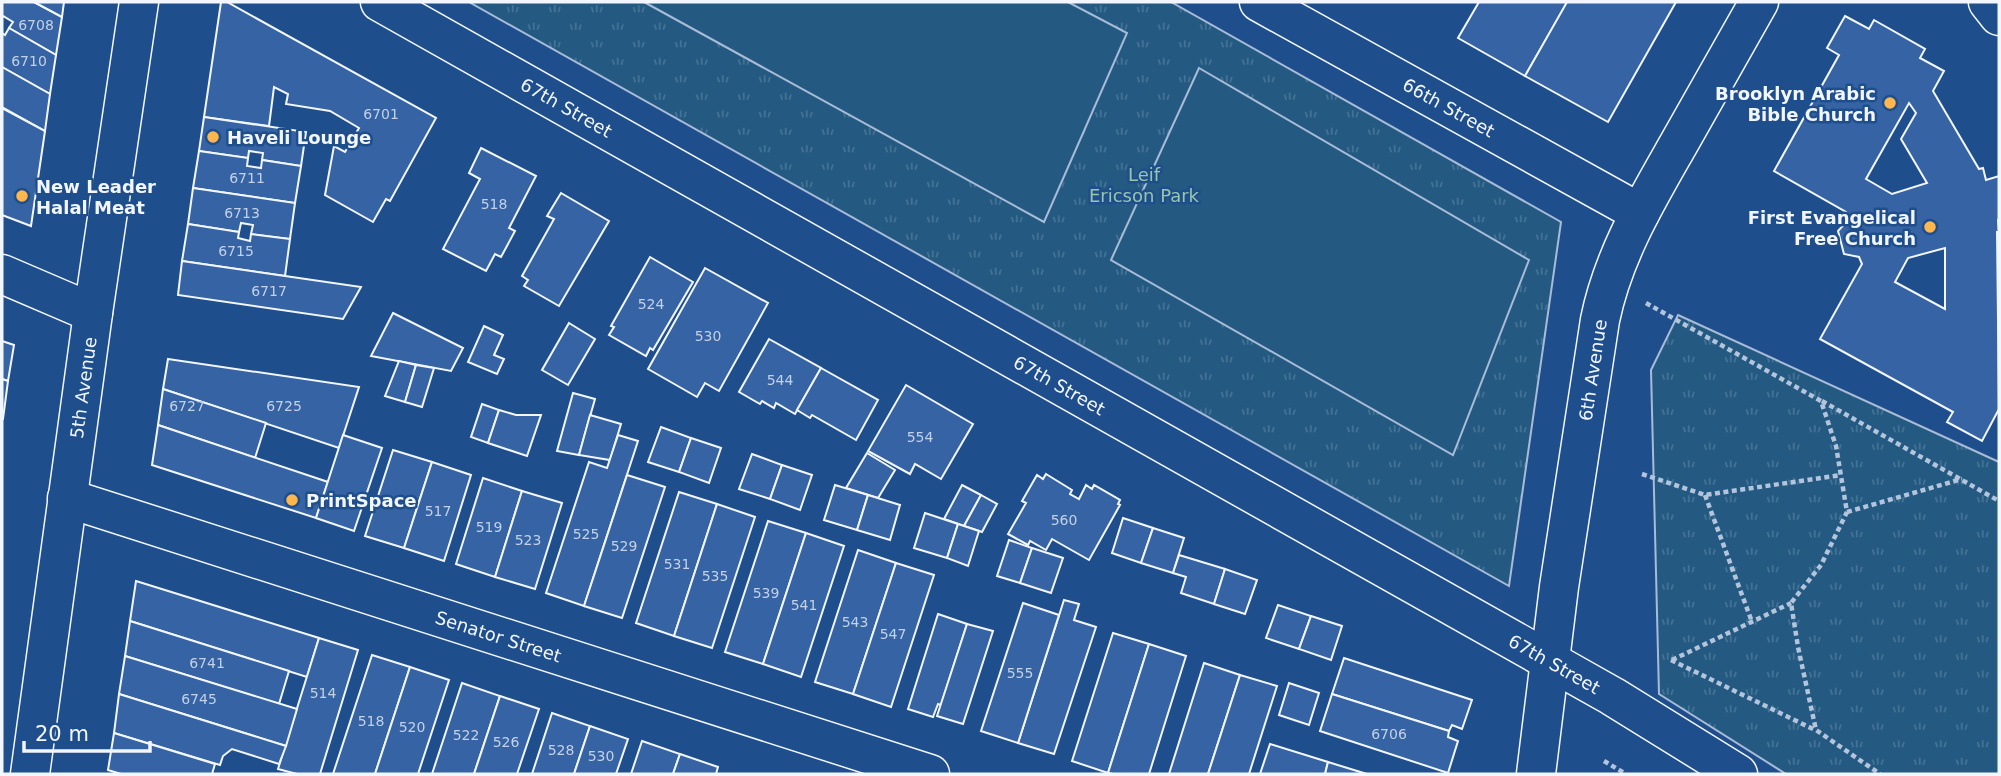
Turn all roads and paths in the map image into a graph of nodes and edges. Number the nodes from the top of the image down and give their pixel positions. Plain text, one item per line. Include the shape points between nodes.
1 (139, 2) edge
2 (380, 2) edge
3 (1259, 2) edge
4 (1759, 2) edge
5 (1988, 2) edge
6 (1999, 16) edge
7 (1640, 214) junction
8 (2, 274) edge
9 (1636, 297) dead end
10 (93, 313) junction
11 (1821, 401) junction
12 (1642, 474) dead end
13 (1841, 475) junction
14 (1962, 479) junction
15 (1705, 495) junction
16 (67, 498) junction
17 (1999, 501) edge
18 (1846, 512) junction
19 (1791, 603) junction
20 (1752, 622) junction
21 (1550, 662) junction
22 (1816, 730) junction
23 (1604, 761) dead end
24 (30, 774) edge
25 (930, 774) edge
26 (1536, 774) edge
27 (1626, 774) edge
28 (1738, 774) edge
29 (1880, 774) edge

1 - 10 street, 5th Avenue
2 - 21 street, 67th Street
3 - 7 street, 66th Street
4 - 7 street, 6th Avenue
5 - 6 street
7 - 21 street, 6th Avenue via 1613,271 1600,320
8 - 10 street
9 - 11 path
10 - 16 street, 5th Avenue
11 - 13 path
11 - 14 path
12 - 15 path
13 - 15 path
13 - 18 path
14 - 17 path
14 - 18 path
15 - 20 path
16 - 24 street, 5th Avenue
16 - 25 street, Senator Street
18 - 19 path via 1821,565
19 - 20 path
19 - 22 path
20 - 22 path via 1671,660
21 - 26 street, 6th Avenue
21 - 28 street, 67th Street
22 - 29 path
23 - 27 path

